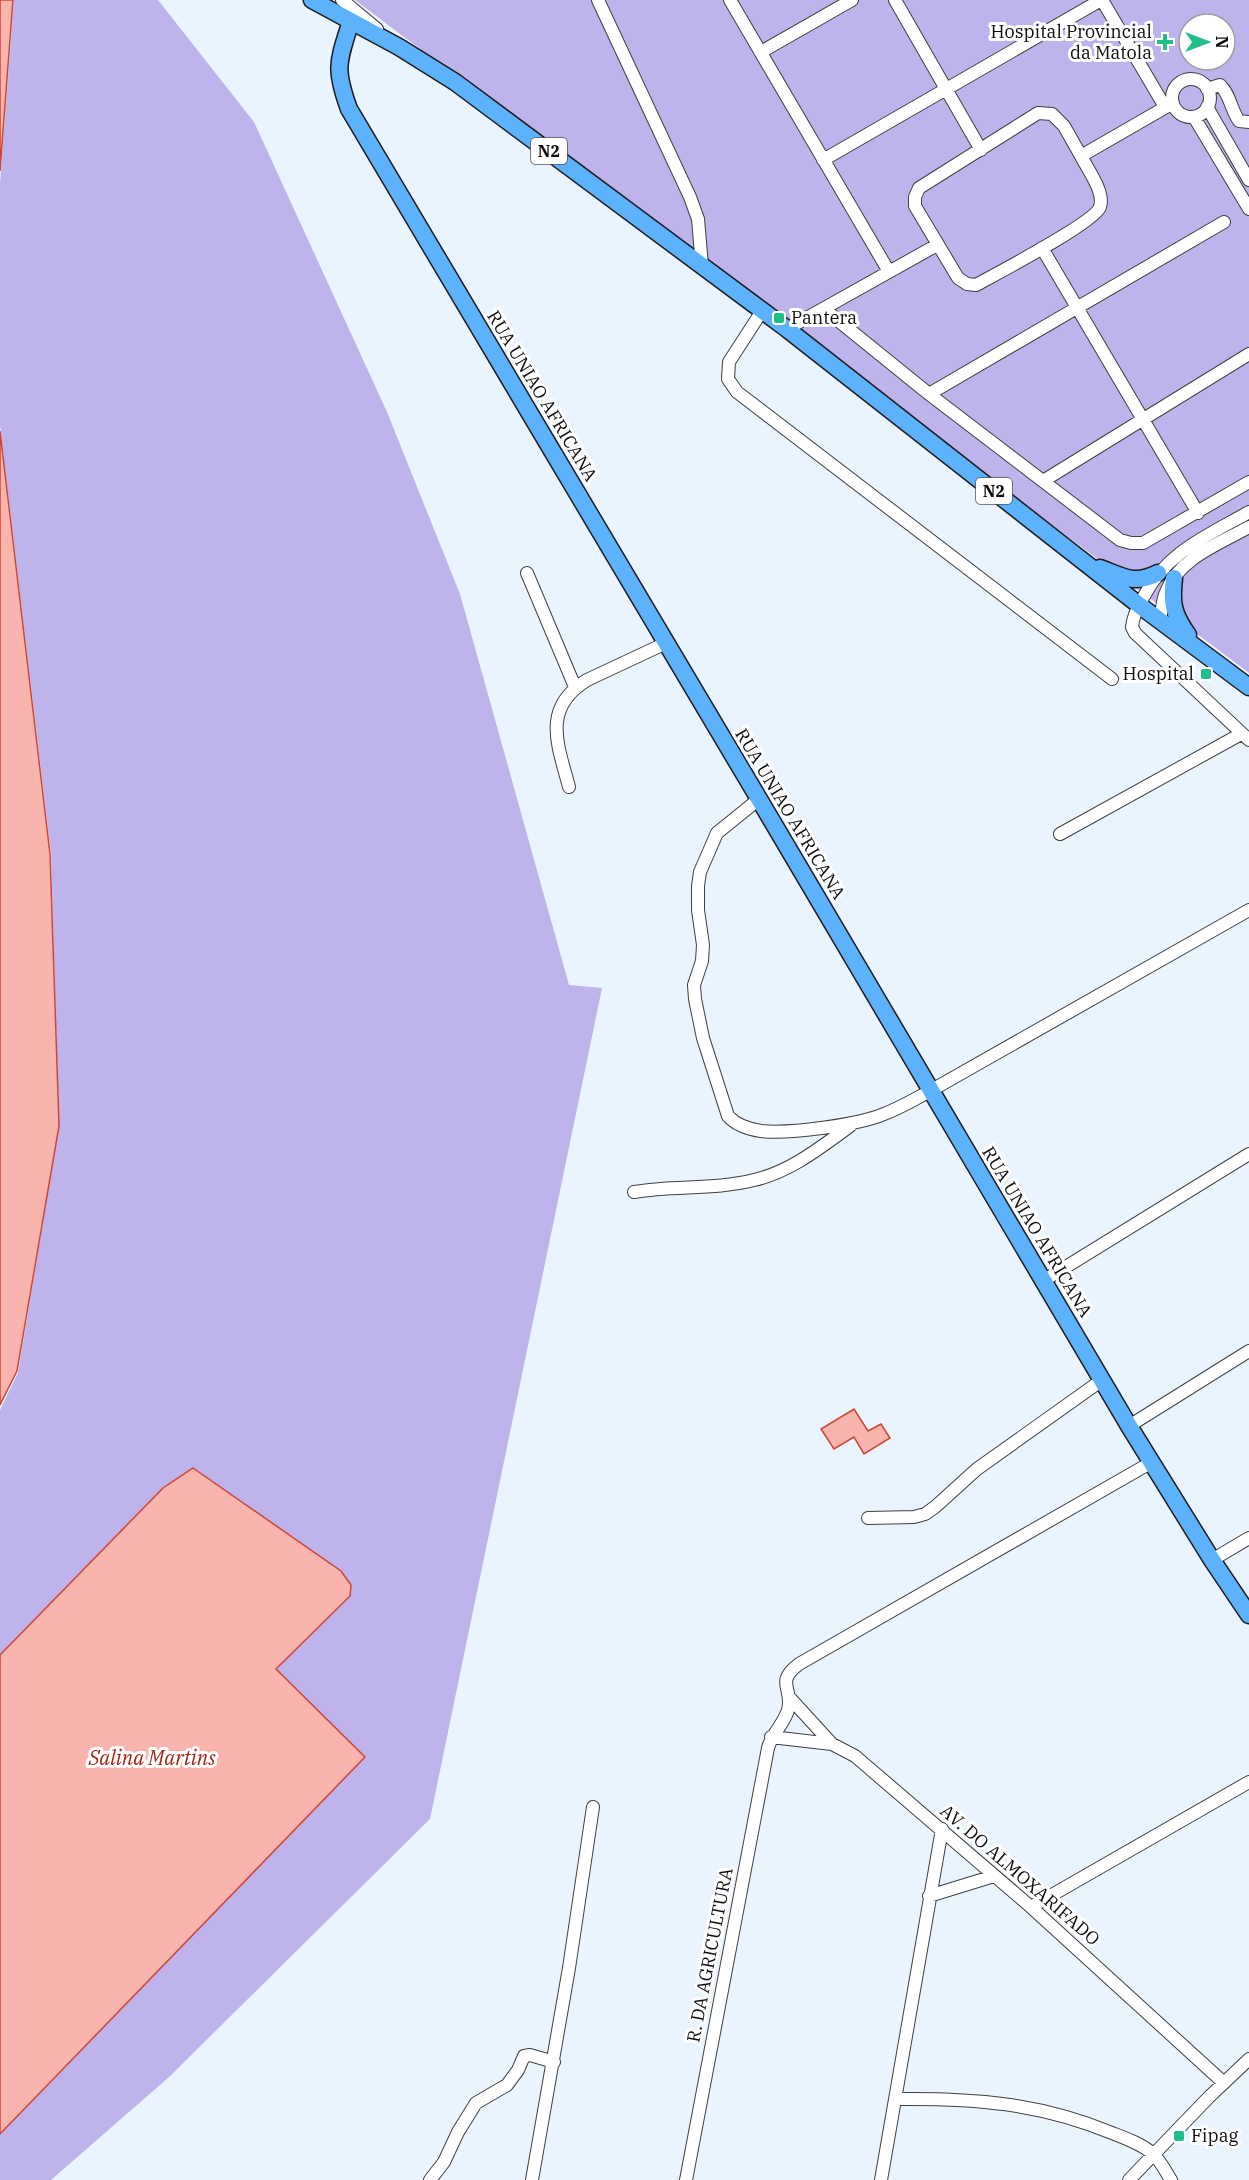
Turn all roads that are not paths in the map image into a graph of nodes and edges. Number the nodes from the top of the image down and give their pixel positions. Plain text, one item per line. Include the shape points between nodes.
1 (312, 0) edge
2 (342, 0) edge
3 (598, 0) edge
4 (730, 0) edge
5 (852, 0) edge
6 (895, 0) edge
7 (1101, 0) edge
8 (351, 21) junction
9 (399, 47) junction
10 (761, 52) junction
11 (946, 88) junction
12 (1207, 89) junction
13 (1169, 105) junction
14 (1207, 107) junction
15 (1194, 117) junction
16 (1249, 122) edge
17 (981, 150) junction
18 (1081, 156) junction
19 (823, 160) junction
20 (1249, 180) edge
21 (1249, 209) edge
22 (1224, 222) dead end
23 (937, 245) junction
24 (1042, 248) junction
25 (702, 266) junction
26 (888, 270) junction
27 (824, 309) junction
28 (1077, 309) junction
29 (762, 311) junction
30 (787, 329) junction
31 (1249, 354) edge
32 (929, 394) junction
33 (1143, 421) junction
34 (1043, 481) junction
35 (1249, 482) edge
36 (1249, 512) edge
37 (1198, 513) junction
38 (1249, 527) edge
39 (1085, 562) junction
40 (527, 573) dead end
41 (1166, 575) junction
42 (1139, 605) junction
43 (1160, 620) junction
44 (666, 643) junction
45 (1196, 647) junction
46 (1112, 679) dead end
47 (575, 687) junction
48 (1249, 687) edge
49 (1245, 737) edge
50 (569, 787) dead end
51 (759, 799) junction
52 (1060, 834) dead end
53 (1249, 910) edge
54 (930, 1091) junction
55 (853, 1123) junction
56 (1249, 1154) edge
57 (634, 1192) dead end
58 (1043, 1281) junction
59 (1249, 1351) edge
60 (1102, 1380) junction
61 (1129, 1426) junction
62 (1152, 1462) junction
63 (868, 1518) dead end
64 (1249, 1538) edge
65 (1212, 1560) junction
66 (1249, 1614) edge
67 (789, 1697) junction
68 (771, 1737) junction
69 (832, 1744) junction
70 (1249, 1782) edge
71 (592, 1807) dead end
72 (942, 1829) junction
73 (994, 1876) junction
74 (929, 1896) junction
75 (1031, 1907) junction
76 (1249, 2059) edge
77 (554, 2062) junction
78 (1224, 2083) junction
79 (896, 2099) junction
80 (1153, 2154) junction
81 (430, 2180) edge
82 (532, 2180) edge
83 (686, 2180) edge
84 (881, 2180) edge
85 (1129, 2180) edge
86 (1172, 2180) edge

1 - 8 main road, N2
2 - 9 street
3 - 25 street via 690,196 698,219
4 - 10 street
5 - 10 street
6 - 11 street
7 - 11 street
7 - 13 street
8 - 9 main road, N2
8 - 44 main road, RUA UNIAO AFRICANA via 338,63 339,83 349,109
9 - 25 main road, N2 via 455,82
10 - 19 street
11 - 17 street
11 - 19 street
12 - 13 street via 1198,81 1186,80 1177,86
12 - 14 street
12 - 16 street via 1220,85 1224,88 1233,113 1239,121
13 - 15 street
13 - 18 street
14 - 15 street
14 - 20 street
15 - 21 street
17 - 18 street via 1038,113 1052,114 1064,126
17 - 23 street via 919,188 915,196 915,206
18 - 24 street via 1101,196 1100,208
19 - 26 street
22 - 28 street
23 - 24 street via 958,278 976,285
23 - 26 street
24 - 28 street
25 - 29 main road, N2
26 - 27 street
27 - 30 street
27 - 32 street
28 - 32 street
28 - 33 street
29 - 30 main road, N2
29 - 46 street via 729,362 728,379 737,393
30 - 39 main road, N2
31 - 33 street
32 - 34 street
33 - 34 street
33 - 37 street
34 - 37 street via 1120,540 1131,543 1143,543
35 - 37 street
36 - 41 street via 1184,549
38 - 41 street
39 - 41 main road via 1131,579
39 - 42 main road, N2
40 - 47 street
41 - 42 street
41 - 43 street
41 - 45 main road via 1178,621
42 - 43 main road, N2
42 - 49 street via 1132,627 1135,633
43 - 45 main road, N2
44 - 47 street
44 - 51 main road, RUA UNIAO AFRICANA
45 - 48 main road, N2
47 - 50 street via 555,730
49 - 52 street
51 - 54 main road, RUA UNIAO AFRICANA
51 - 55 street via 717,833 700,872 697,899 703,945 694,985 703,1038 728,1116 734,1122 760,1131
53 - 54 street
54 - 55 street via 884,1114
54 - 58 main road, RUA UNIAO AFRICANA
55 - 57 street via 813,1153 769,1176 734,1184
56 - 58 street
58 - 60 main road, RUA UNIAO AFRICANA
59 - 61 street
60 - 61 main road, RUA UNIAO AFRICANA
60 - 63 street via 977,1469 925,1514
61 - 62 main road, RUA UNIAO AFRICANA
62 - 65 main road, RUA UNIAO AFRICANA
62 - 67 street via 799,1664 788,1673
64 - 65 street
65 - 66 main road, RUA UNIAO AFRICANA
67 - 68 street via 784,1718
67 - 69 street
68 - 69 street, AV. DO ALMOXARIFADO
68 - 83 street, R. DA AGRICULTURA
69 - 72 street, AV. DO ALMOXARIFADO via 855,1756
70 - 75 street
71 - 77 street
72 - 73 street, AV. DO ALMOXARIFADO
72 - 74 street
73 - 74 street
73 - 75 street, AV. DO ALMOXARIFADO
74 - 79 street
75 - 78 street, AV. DO ALMOXARIFADO
76 - 78 street
77 - 81 street via 525,2055 507,2085 476,2103
77 - 82 street
78 - 80 street
79 - 80 street via 975,2100 1056,2113 1091,2124
79 - 84 street
80 - 85 street
80 - 86 street

